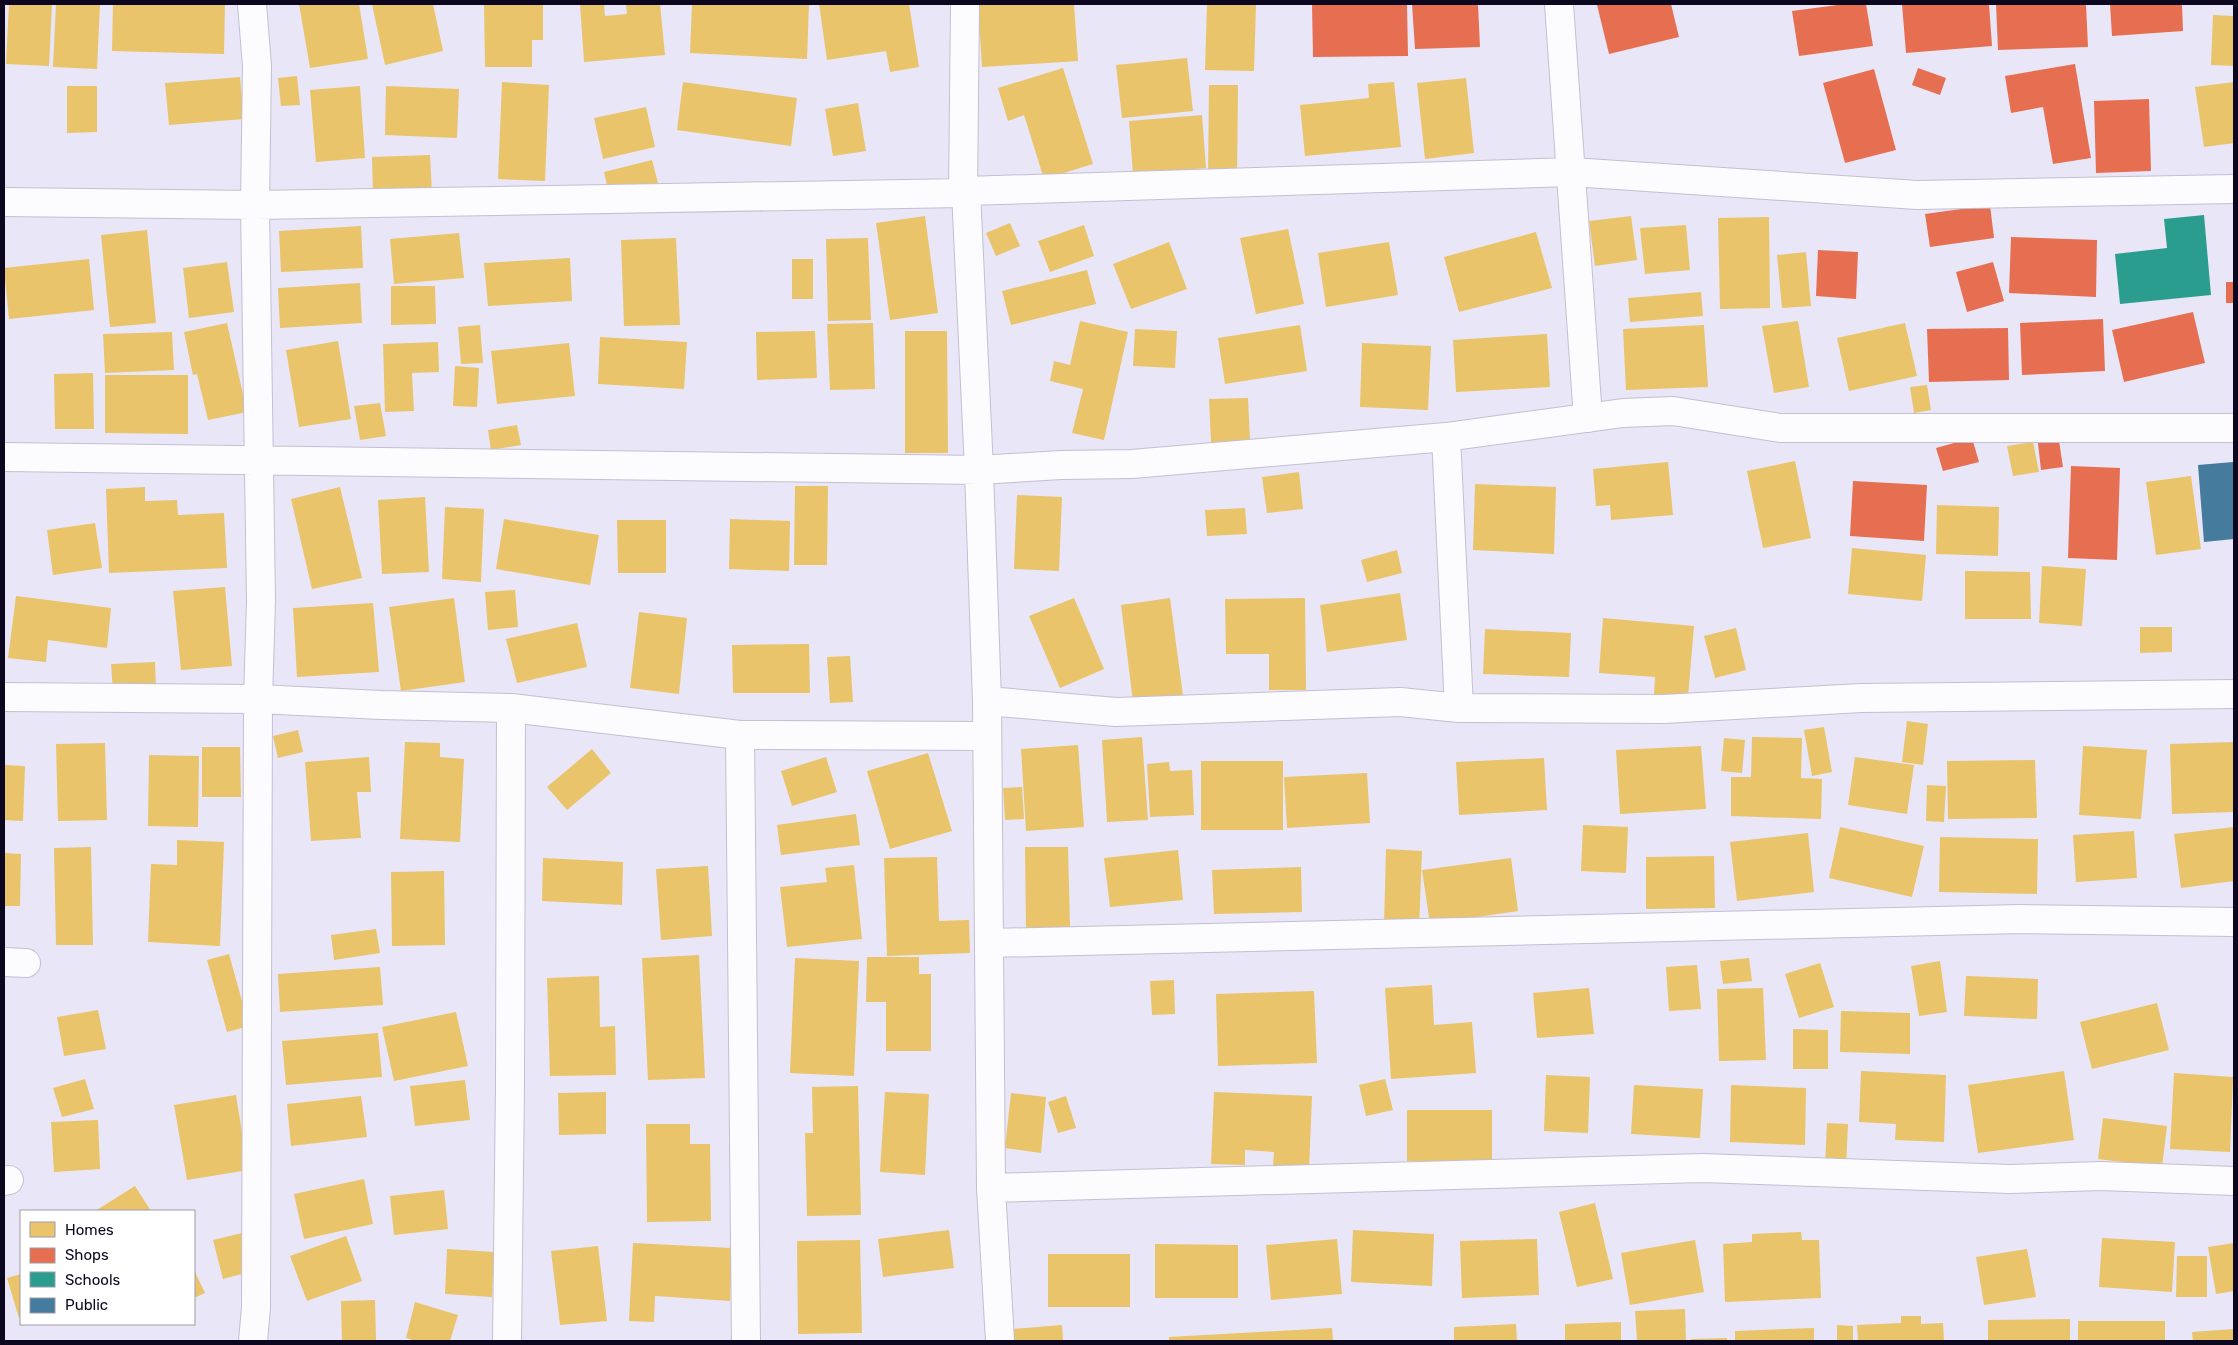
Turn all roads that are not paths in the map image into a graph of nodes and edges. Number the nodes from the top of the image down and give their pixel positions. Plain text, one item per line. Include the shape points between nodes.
1 (252, 4) edge
2 (965, 4) edge
3 (1559, 4) edge
4 (1572, 172) junction
5 (2234, 189) edge
6 (964, 192) junction
7 (4, 202) edge
8 (255, 206) junction
9 (1588, 418) junction
10 (2234, 428) edge
11 (1446, 437) junction
12 (4, 457) edge
13 (259, 459) junction
14 (979, 470) junction
15 (2234, 694) edge
16 (4, 697) edge
17 (258, 698) junction
18 (988, 701) junction
19 (511, 708) junction
20 (1459, 708) junction
21 (740, 735) junction
22 (987, 736) junction
23 (2234, 922) edge
24 (990, 943) junction
25 (2234, 1181) edge
26 (991, 1188) junction
27 (252, 1341) edge
28 (507, 1341) edge
29 (746, 1341) edge
30 (1000, 1341) edge

1 - 8 street via 257,66
2 - 6 street
3 - 4 street
4 - 5 street via 1917,195
4 - 6 street
4 - 9 street
6 - 8 street
6 - 14 street
7 - 8 street
8 - 13 street
9 - 10 street via 1673,410 1780,428
9 - 11 street
11 - 14 street via 1132,464
11 - 20 street
12 - 13 street
13 - 14 street
13 - 17 street via 261,601
14 - 18 street
15 - 20 street via 1861,698 1664,709
16 - 17 street
17 - 19 street
17 - 27 street via 256,1308
18 - 20 street via 1116,712 1400,702
18 - 22 street
19 - 21 street
19 - 28 street
21 - 22 street
21 - 29 street
22 - 24 street
23 - 24 street via 2022,919
24 - 26 street
25 - 26 street via 2101,1176 2010,1180 1703,1168
26 - 30 street

